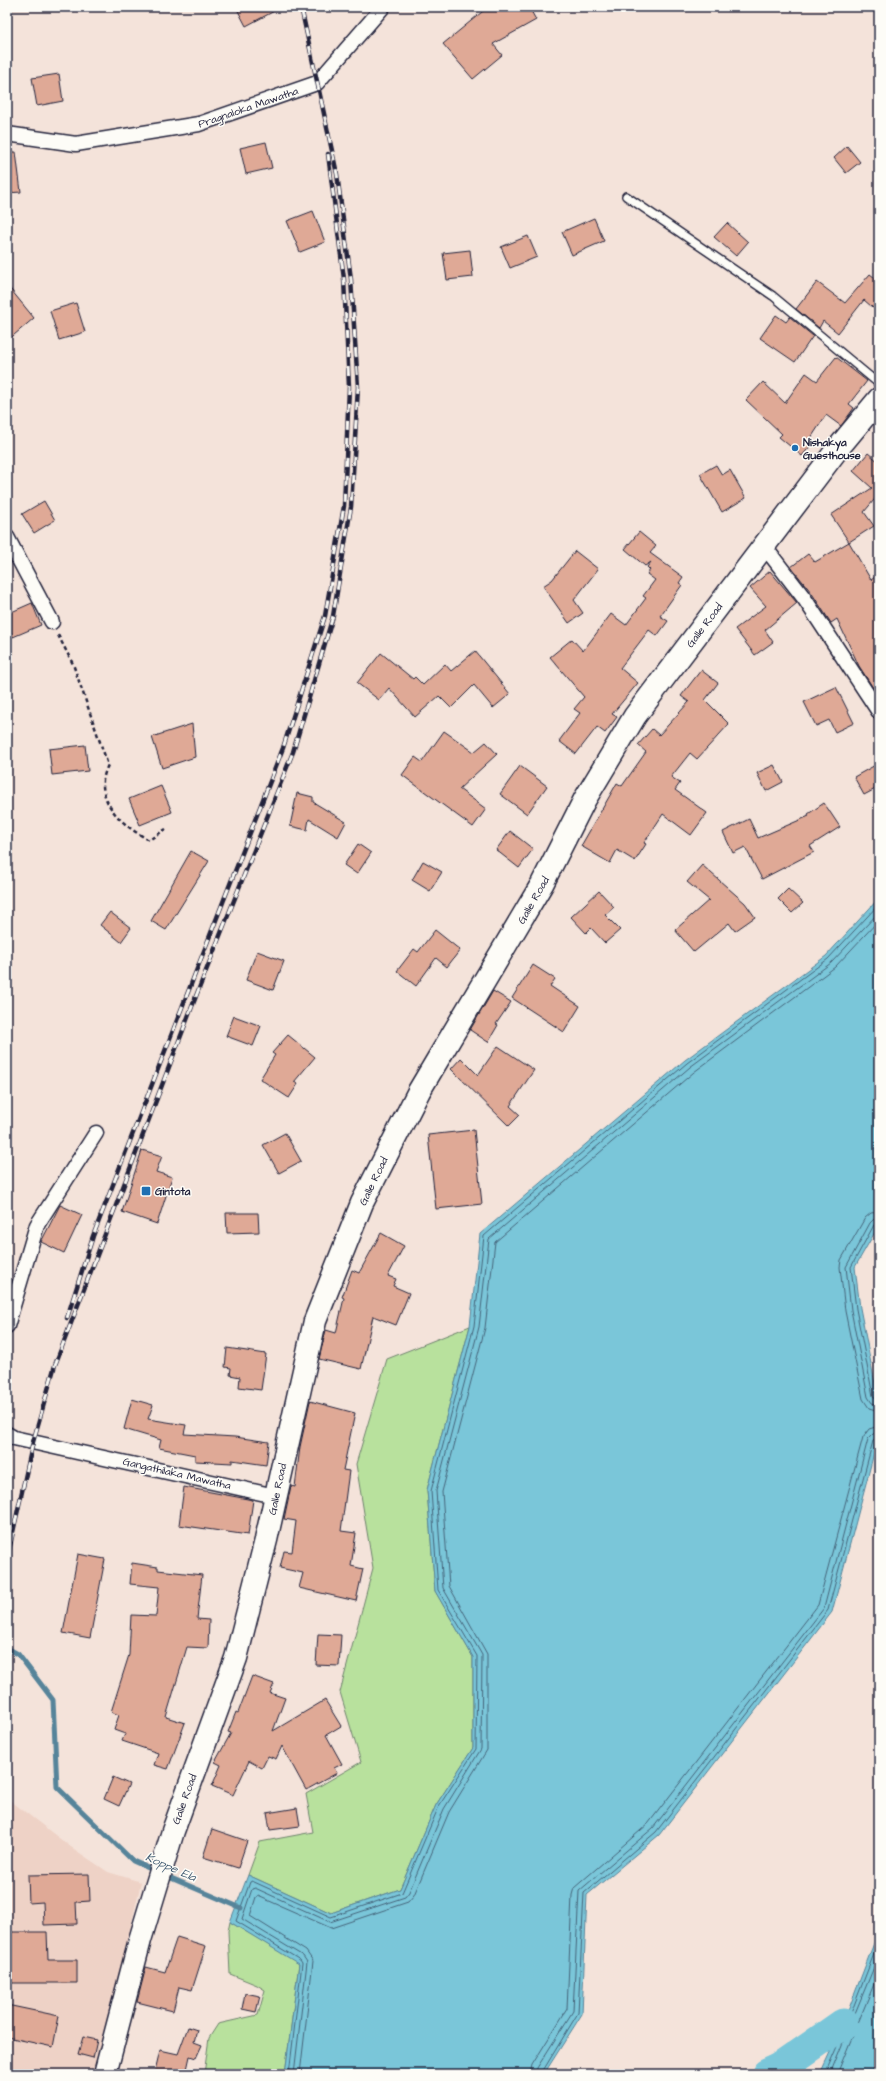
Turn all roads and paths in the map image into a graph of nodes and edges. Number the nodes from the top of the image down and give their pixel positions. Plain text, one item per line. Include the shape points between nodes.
1 (383, 7) edge
2 (7, 134) edge
3 (626, 196) dead end
4 (879, 384) edge
5 (879, 399) edge
6 (7, 537) edge
7 (764, 546) junction
8 (52, 622) joint
9 (879, 712) edge
10 (166, 829) dead end
11 (96, 1133) dead end
12 (7, 1326) edge
13 (7, 1434) edge
14 (275, 1496) junction
15 (105, 2074) edge

1 - 2 street, Pragnaloka Mawatha via 318,83 199,124 76,144
3 - 4 lane via 773,296
5 - 7 highway, Galle Road
6 - 8 street
7 - 9 street via 804,598
7 - 14 highway, Galle Road via 635,716 585,799 542,884 419,1091 362,1203 315,1321
8 - 10 path via 73,664 108,764 103,780 108,805 130,830 149,840
11 - 12 street via 37,1225
13 - 14 street, Gangathilaka Mawatha via 14,1438
14 - 15 highway, Galle Road via 236,1658 173,1831 140,1940

